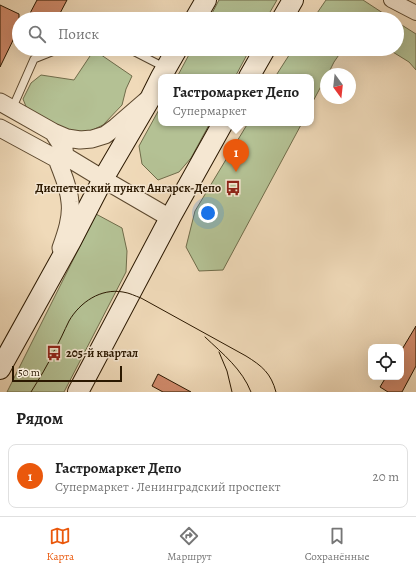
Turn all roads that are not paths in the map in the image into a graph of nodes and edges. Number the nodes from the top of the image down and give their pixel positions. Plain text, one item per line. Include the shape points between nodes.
1 (206, 0) edge
2 (293, 0) edge
3 (391, 0) edge
4 (199, 12) edge
5 (286, 12) edge
6 (416, 13) edge
7 (42, 56) edge
8 (139, 56) edge
9 (173, 56) edge
10 (261, 56) edge
11 (163, 74) edge
12 (251, 74) edge
13 (158, 84) edge
14 (151, 97) junction
15 (6, 106) edge
16 (221, 126) edge
17 (0, 128) edge
18 (53, 132) junction
19 (61, 158) junction
20 (103, 179) junction
21 (170, 218) junction
22 (55, 269) junction
23 (0, 369) edge
24 (78, 392) edge

1 - 4 main road
2 - 5 main road
3 - 6 street
7 - 15 lane via 34,59
8 - 11 lane
9 - 11 main road
10 - 12 main road
13 - 14 main road
14 - 18 street via 98,138 80,140
14 - 20 main road
15 - 18 street
16 - 21 main road
17 - 19 street
18 - 19 street via 64,150
19 - 20 street
19 - 22 street via 70,208
20 - 21 street
20 - 22 main road
21 - 24 main road
22 - 23 main road

